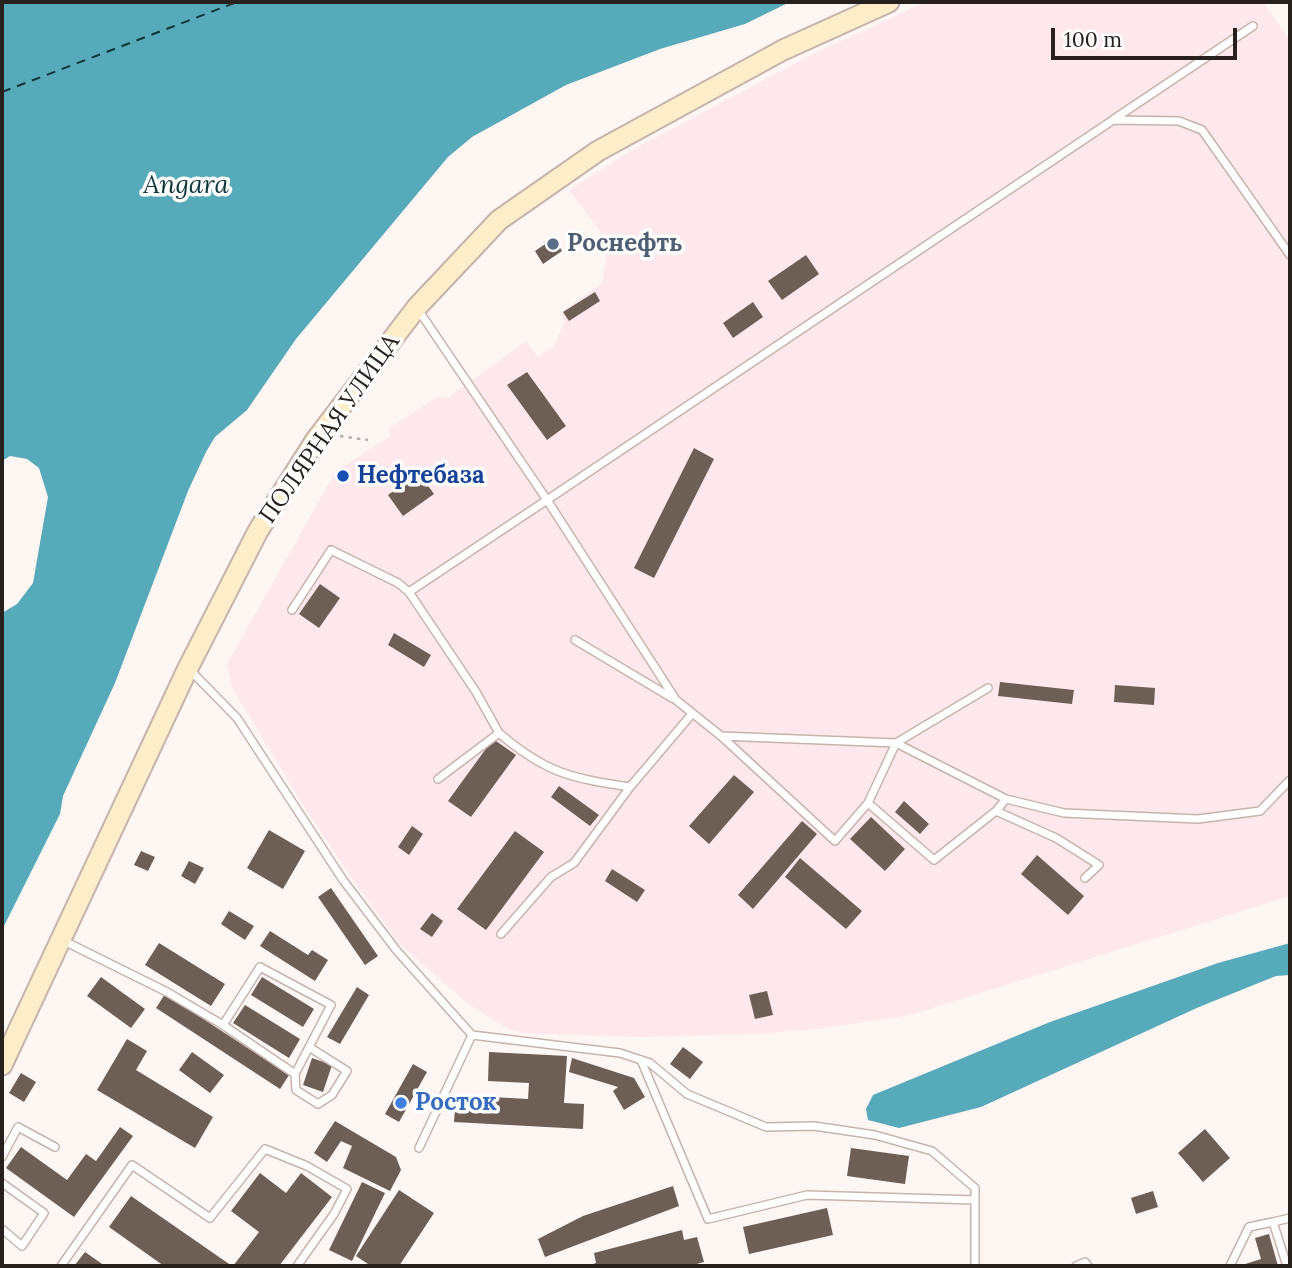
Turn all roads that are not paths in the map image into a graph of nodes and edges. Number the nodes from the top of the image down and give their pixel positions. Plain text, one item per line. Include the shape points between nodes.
1 (889, 2) edge
2 (1254, 26) dead end
3 (1113, 120) junction
4 (1290, 255) edge
5 (417, 307) junction
6 (547, 500) junction
7 (409, 592) junction
8 (292, 610) dead end
9 (575, 640) dead end
10 (188, 668) junction
11 (988, 688) dead end
12 (676, 700) junction
13 (691, 715) junction
14 (499, 733) junction
15 (721, 736) junction
16 (896, 743) junction
17 (438, 779) dead end
18 (1290, 780) edge
19 (630, 787) junction
20 (1006, 799) junction
21 (867, 803) junction
22 (996, 811) junction
23 (1085, 878) dead end
24 (501, 934) dead end
25 (62, 940) junction
26 (223, 1025) junction
27 (472, 1035) junction
28 (309, 1047) junction
29 (640, 1060) junction
30 (2, 1065) edge
31 (295, 1074) junction
32 (55, 1147) dead end
33 (419, 1148) dead end
34 (2, 1157) edge
35 (2, 1183) edge
36 (975, 1200) junction
37 (1290, 1218) edge
38 (1273, 1222) junction
39 (2, 1229) edge
40 (61, 1266) edge
41 (298, 1266) edge
42 (975, 1266) edge
43 (1076, 1266) edge
44 (1088, 1266) edge
45 (1230, 1266) edge
46 (1287, 1266) edge

1 - 5 main road, ПОЛЯРНАЯ УЛИЦА via 783,50 598,151 499,220
2 - 3 lane
3 - 4 lane via 1179,121 1202,130
3 - 6 lane
5 - 6 lane
5 - 10 main road, ПОЛЯРНАЯ УЛИЦА via 315,441 265,520
6 - 7 lane
6 - 12 lane
7 - 8 lane via 331,550
7 - 14 lane
9 - 12 lane
10 - 25 main road, ПОЛЯРНАЯ УЛИЦА
10 - 27 lane via 237,718 343,880 389,941
11 - 16 lane
12 - 13 lane
13 - 15 lane
13 - 19 lane
14 - 17 lane
14 - 19 lane via 543,767
15 - 16 lane
15 - 21 lane via 835,841
16 - 20 lane
16 - 21 lane
18 - 20 lane via 1261,811 1198,819 1064,813
19 - 24 lane via 574,863 551,877
20 - 22 lane
21 - 22 lane via 934,860
22 - 23 lane via 1056,838 1099,865
25 - 26 lane
25 - 30 main road, ПОЛЯРНАЯ УЛИЦА
26 - 28 lane via 260,967 331,1005
26 - 31 lane
27 - 29 lane via 620,1053
27 - 33 lane
28 - 31 lane
28 - 31 lane via 347,1071 332,1095 318,1104 296,1090
29 - 36 lane via 687,1094 766,1127 814,1126 875,1135 932,1151 975,1188
29 - 36 lane via 708,1219 807,1195
32 - 34 lane via 19,1127
35 - 39 lane via 44,1213 22,1246
36 - 42 lane
37 - 38 lane
38 - 45 lane via 1249,1227
38 - 46 lane
40 - 41 lane via 132,1165 211,1218 265,1149 347,1189
43 - 44 lane via 1085,1262

